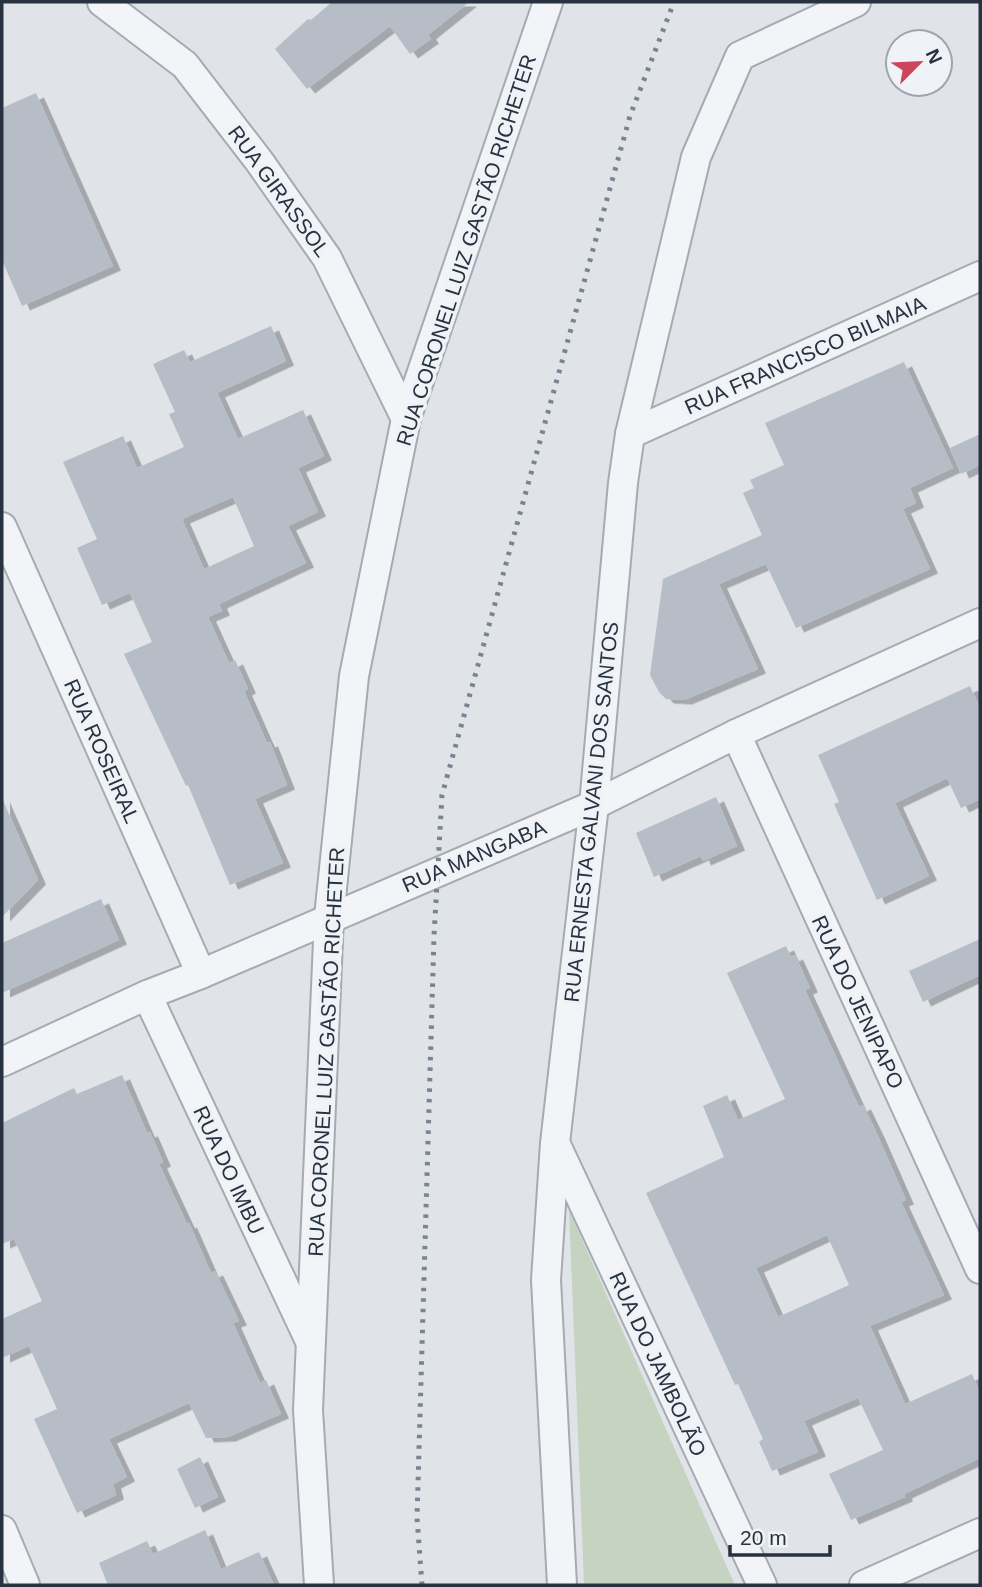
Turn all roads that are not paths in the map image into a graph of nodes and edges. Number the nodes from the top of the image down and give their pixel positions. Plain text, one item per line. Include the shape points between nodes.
1 (102, 2) edge
2 (548, 2) edge
3 (856, 2) edge
4 (980, 276) edge
5 (405, 419) junction
6 (630, 434) junction
7 (2, 527) edge
8 (980, 623) edge
9 (736, 734) junction
10 (594, 805) junction
11 (329, 917) junction
12 (201, 974) junction
13 (147, 995) junction
14 (2, 1062) edge
15 (555, 1143) junction
16 (980, 1269) edge
17 (311, 1344) junction
18 (2, 1530) edge
19 (980, 1533) edge
20 (26, 1585) edge
21 (319, 1585) edge
22 (562, 1585) edge
23 (762, 1585) edge
24 (864, 1585) edge

1 - 5 street, RUA GIRASSOL via 186,65 259,161 327,258
2 - 5 street, RUA CORONEL LUIZ GASTÃO RICHETER
3 - 6 street, RUA ERNESTA GALVANI DOS SANTOS via 740,55 696,157
4 - 6 street, RUA FRANCISCO BILMAIA
5 - 11 street, RUA CORONEL LUIZ GASTÃO RICHETER via 354,676
6 - 10 street, RUA ERNESTA GALVANI DOS SANTOS
7 - 12 street, RUA ROSEIRAL
8 - 9 street, RUA MANGABA
9 - 10 street, RUA MANGABA
9 - 16 street, RUA DO JENIPAPO
10 - 11 street, RUA MANGABA
10 - 15 street, RUA ERNESTA GALVANI DOS SANTOS
11 - 12 street, RUA MANGABA
11 - 17 street, RUA CORONEL LUIZ GASTÃO RICHETER
12 - 13 street, RUA MANGABA
13 - 14 street, RUA MANGABA
13 - 17 street, RUA DO IMBU
15 - 22 street, RUA ERNESTA GALVANI DOS SANTOS via 546,1280
15 - 23 street, RUA DO JAMBOLÃO
17 - 21 street, RUA CORONEL LUIZ GASTÃO RICHETER via 308,1410
18 - 20 street
19 - 24 street

